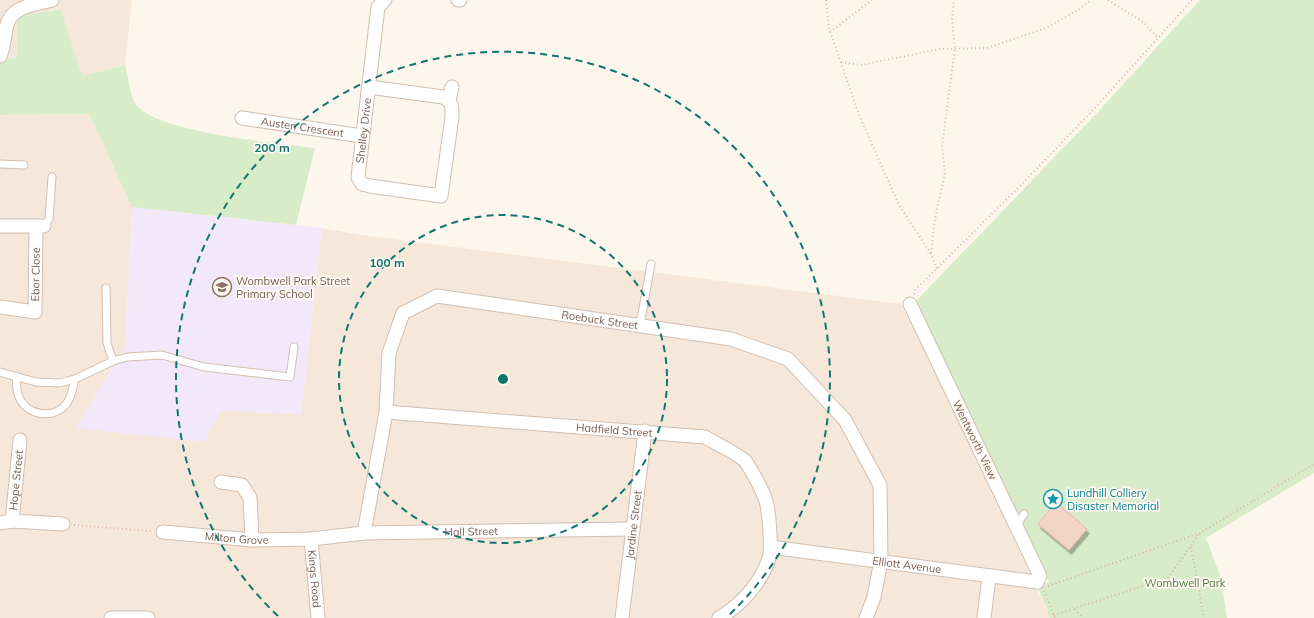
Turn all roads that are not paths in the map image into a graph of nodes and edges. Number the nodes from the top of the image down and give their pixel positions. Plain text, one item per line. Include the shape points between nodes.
1 (52, 0) edge
2 (385, 0) edge
3 (0, 56) edge
4 (369, 87) junction
5 (452, 87) dead end
6 (450, 100) junction
7 (242, 118) dead end
8 (362, 136) junction
9 (0, 164) edge
10 (24, 165) dead end
11 (52, 177) dead end
12 (0, 226) edge
13 (40, 226) junction
14 (651, 264) dead end
15 (106, 288) dead end
16 (910, 304) road end
17 (0, 307) edge
18 (640, 325) junction
19 (294, 347) dead end
20 (113, 361) junction
21 (0, 372) edge
22 (16, 376) junction
23 (75, 379) junction
24 (386, 412) junction
25 (645, 431) junction
26 (20, 440) dead end
27 (221, 482) dead end
28 (1024, 514) dead end
29 (6, 522) edge
30 (63, 524) road end
31 (1016, 526) junction
32 (633, 529) junction
33 (163, 532) road end
34 (364, 533) junction
35 (311, 539) junction
36 (252, 540) junction
37 (771, 547) junction
38 (881, 561) junction
39 (1040, 576) joint
40 (989, 577) junction
41 (111, 618) edge
42 (118, 618) edge
43 (148, 618) edge
44 (318, 618) edge
45 (622, 618) edge
46 (719, 618) edge
47 (866, 618) edge
48 (984, 618) edge

1 - 3 street via 16,10 9,18 5,46
2 - 4 street, Shelley Drive via 378,7
4 - 6 street
4 - 8 street, Shelley Drive
5 - 6 street
6 - 8 street, Shelley Drive via 452,117 441,196 362,184 358,177
7 - 8 street, Austen Crescent
9 - 10 lane
11 - 13 lane via 49,219
12 - 13 street
13 - 17 street, Ebor Close via 35,312
14 - 18 lane
15 - 20 lane via 107,343
16 - 31 street, Wentworth View
18 - 24 street, Roebuck Street via 437,296 404,313 389,353
18 - 38 street, Roebuck Street via 731,339 788,359 845,420 880,486
19 - 20 lane via 290,378 204,367 162,354
20 - 23 lane
21 - 22 lane
22 - 23 lane via 50,384
22 - 23 lane via 19,399 28,409 40,414 54,412 67,404
24 - 25 street, Hadfield Street
24 - 34 street, Roebuck Street
25 - 32 street, Jardine Street
25 - 37 street, Hadfield Street via 705,437 746,461 766,501
26 - 29 street, Hope Street
27 - 36 street via 242,485 250,498
28 - 31 lane
29 - 30 street
31 - 39 street, Wentworth View
32 - 34 street, Hall Street
32 - 45 street, Jardine Street
33 - 36 street, Milton Grove
34 - 35 street, Hall Street
35 - 36 street, Milton Grove
35 - 44 street, Kings Road
37 - 38 street, Elliott Avenue
37 - 46 street via 765,567 754,585 736,606
38 - 40 street, Elliott Avenue
38 - 47 street, Roebuck Street via 874,597
39 - 40 street, Elliott Avenue via 1037,582
40 - 48 street
41 - 42 street
42 - 43 street

